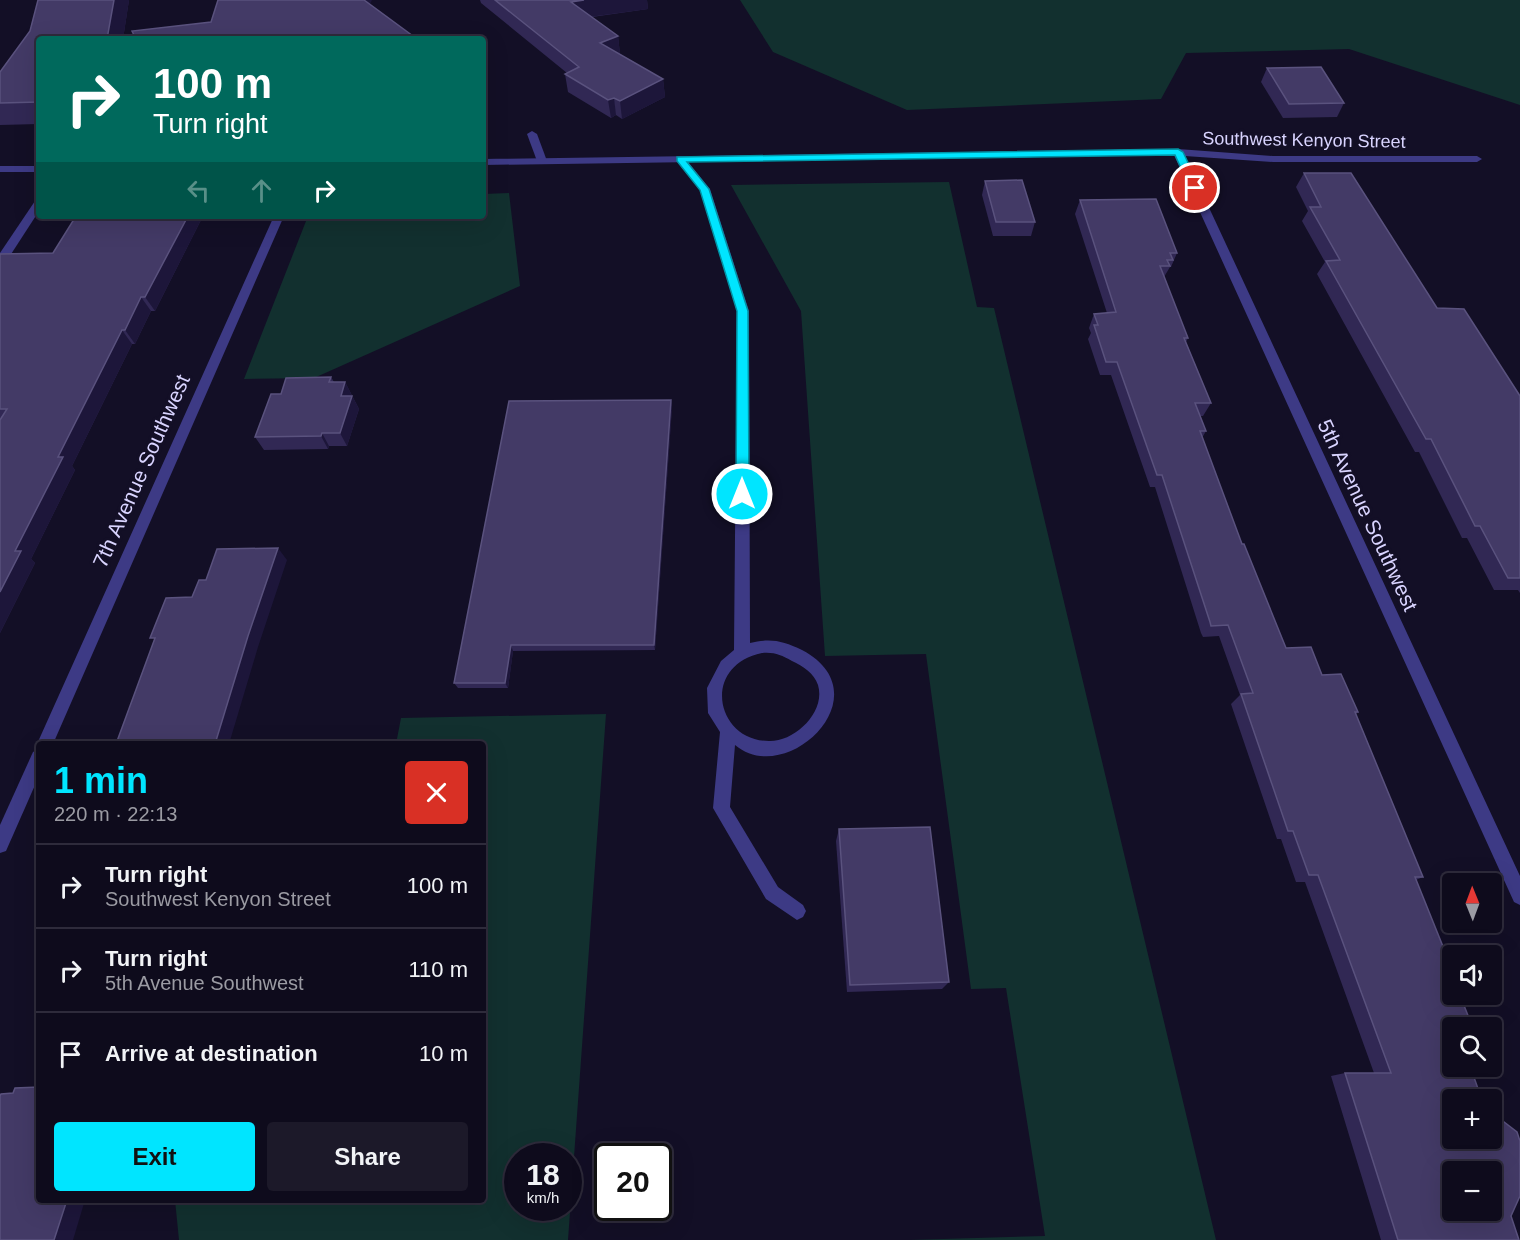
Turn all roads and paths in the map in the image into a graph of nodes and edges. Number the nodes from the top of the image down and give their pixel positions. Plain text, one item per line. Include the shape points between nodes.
1 (532, 134) dead end
2 (1178, 152) junction
3 (680, 159) junction
4 (1477, 159) dead end
5 (542, 161) junction
6 (486, 162) edge
7 (0, 169) edge
8 (36, 169) edge
9 (36, 208) edge
10 (278, 219) edge
11 (0, 262) edge
12 (742, 653) junction
13 (728, 731) junction
14 (46, 741) edge
15 (36, 764) edge
16 (0, 845) edge
17 (1520, 896) edge
18 (797, 911) dead end

1 - 5 street
2 - 3 street, Southwest Kenyon Street
2 - 4 street, Southwest Kenyon Street via 1273,159
2 - 17 street, 5th Avenue Southwest
3 - 5 street, Southwest Kenyon Street
3 - 12 street via 705,189 743,311
5 - 6 street, Southwest Kenyon Street
7 - 8 street
9 - 11 street
10 - 14 street, 7th Avenue Southwest
12 - 13 street via 728,662 714,689 713,704
12 - 13 street via 778,646 812,663 827,693 825,711 817,726 802,739 784,746 764,748
13 - 18 street via 721,808 772,893
15 - 16 street

